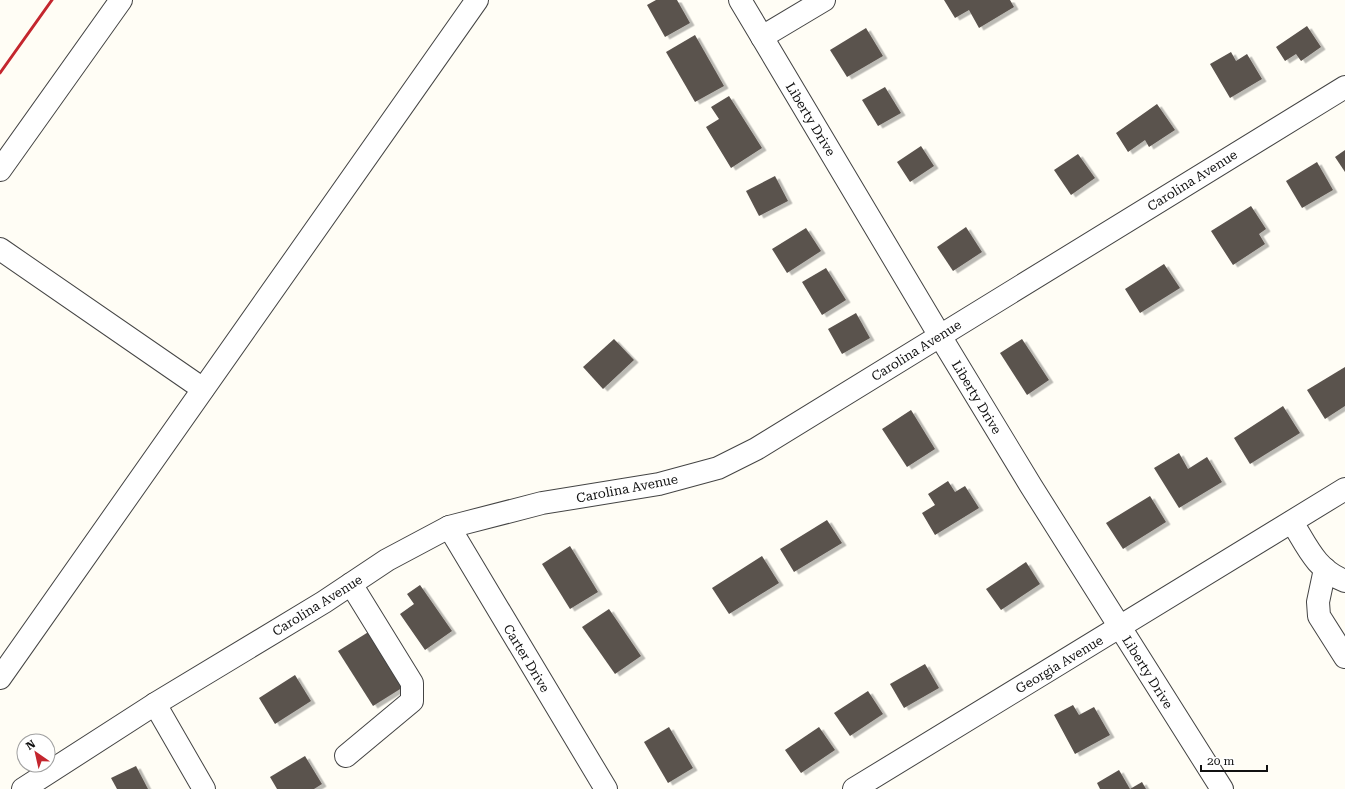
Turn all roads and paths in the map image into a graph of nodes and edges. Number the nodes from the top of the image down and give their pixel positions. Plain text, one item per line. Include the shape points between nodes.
1 (121, 0) edge
2 (477, 0) edge
3 (740, 0) edge
4 (824, 0) edge
5 (762, 37) junction
6 (1345, 86) edge
7 (0, 170) edge
8 (0, 250) edge
9 (940, 336) junction
10 (203, 389) junction
11 (1345, 489) edge
12 (1292, 522) junction
13 (448, 527) junction
14 (1340, 577) edge
15 (351, 584) junction
16 (1119, 627) junction
17 (1345, 657) edge
18 (0, 678) edge
19 (155, 704) junction
20 (346, 756) dead end
21 (23, 789) edge
22 (204, 789) edge
23 (606, 789) edge
24 (854, 789) edge
25 (1222, 789) edge

1 - 7 street
2 - 10 street
3 - 5 street, Liberty Drive
4 - 5 street
5 - 9 street, Liberty Drive
6 - 9 street, Carolina Avenue
8 - 10 street
9 - 13 street, Carolina Avenue via 756,449 718,468 659,484 542,504
9 - 16 street, Liberty Drive
10 - 18 street
11 - 12 street, Georgia Avenue
12 - 14 street via 1318,564
12 - 16 street, Georgia Avenue
13 - 15 street, Carolina Avenue via 387,560
13 - 23 street, Carter Drive
14 - 17 street via 1318,602 1320,616
15 - 19 street, Carolina Avenue
15 - 20 street via 412,683 412,701
16 - 24 street, Georgia Avenue
16 - 25 street, Liberty Drive
19 - 21 street, Carolina Avenue
19 - 22 street

